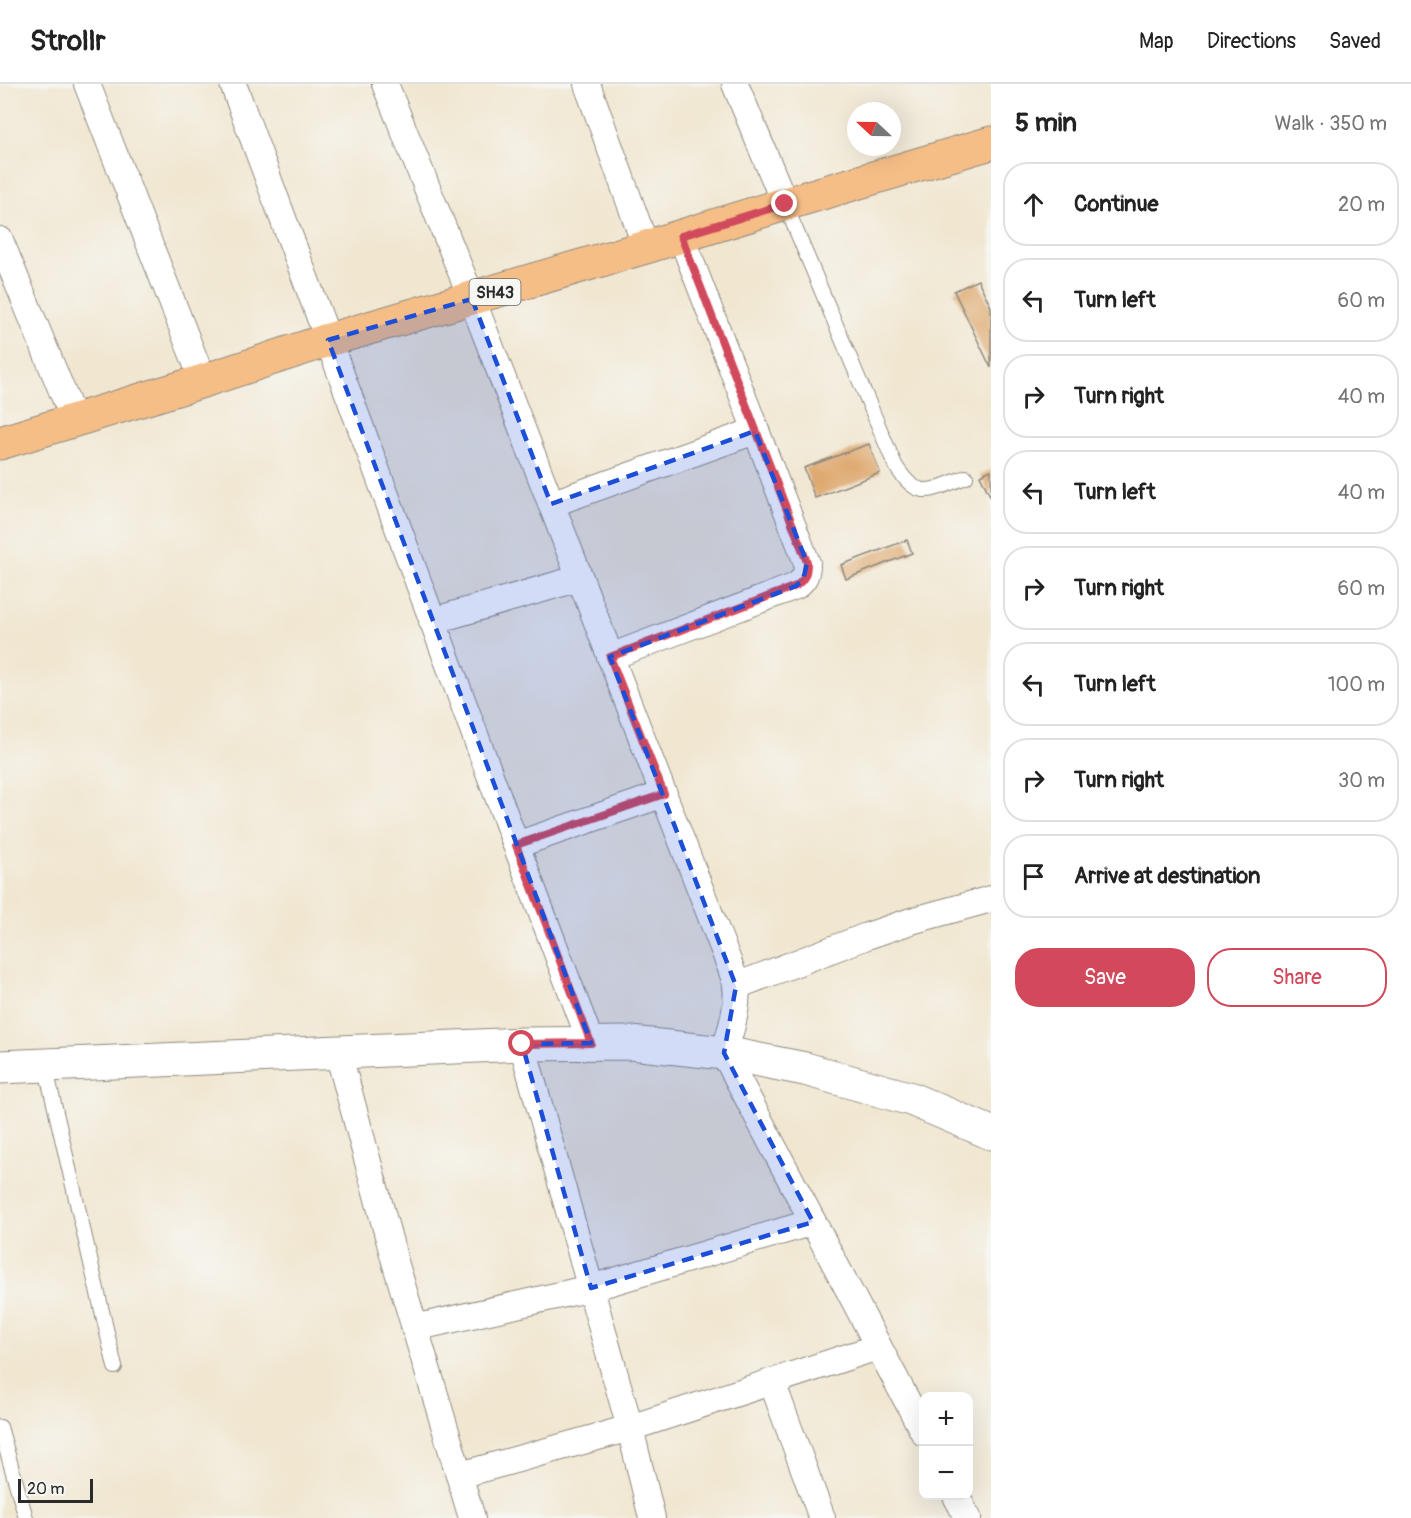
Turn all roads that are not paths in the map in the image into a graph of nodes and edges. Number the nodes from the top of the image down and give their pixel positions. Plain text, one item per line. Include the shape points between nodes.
1 (87, 84) edge
2 (234, 84) edge
3 (385, 84) edge
4 (587, 84) edge
5 (735, 84) edge
6 (991, 143) edge
7 (785, 204) junction
8 (681, 236) junction
9 (0, 240) edge
10 (646, 247) junction
11 (472, 299) junction
12 (328, 340) junction
13 (203, 381) junction
14 (74, 420) junction
15 (755, 431) junction
16 (0, 443) edge
17 (966, 477) dead end
18 (551, 504) junction
19 (580, 578) junction
20 (432, 621) junction
21 (610, 657) junction
22 (664, 794) junction
23 (516, 845) junction
24 (991, 899) edge
25 (736, 986) junction
26 (591, 1043) junction
27 (522, 1044) junction
28 (338, 1052) junction
29 (724, 1053) junction
30 (45, 1065) junction
31 (0, 1067) edge
32 (991, 1133) edge
33 (813, 1222) junction
34 (591, 1288) junction
35 (414, 1328) junction
36 (878, 1347) junction
37 (114, 1367) dead end
38 (772, 1382) junction
39 (919, 1424) edge
40 (0, 1427) edge
41 (630, 1428) junction
42 (460, 1475) junction
43 (958, 1500) edge
44 (26, 1518) edge
45 (472, 1518) edge
46 (652, 1518) edge
47 (822, 1518) edge
48 (968, 1518) edge

1 - 13 street
2 - 12 street
3 - 11 street
4 - 10 street
5 - 7 street
6 - 7 main road, SH43
7 - 8 main road, SH43
7 - 17 lane via 903,478 914,488 928,491
8 - 10 main road, SH43
8 - 15 street
9 - 14 street
10 - 11 main road, SH43
11 - 12 main road, SH43
11 - 18 street
12 - 13 main road, SH43
12 - 20 street
13 - 14 main road, SH43
14 - 16 main road, SH43
15 - 18 street
15 - 21 street via 807,562 803,580
18 - 19 street
19 - 20 street
19 - 21 street
20 - 23 street
21 - 22 street
22 - 23 street
22 - 25 street
23 - 26 street
24 - 25 street via 867,936
25 - 29 street via 734,1019
26 - 27 street
26 - 29 street
27 - 28 street
27 - 34 street
28 - 30 street
28 - 35 street
29 - 32 street via 805,1069 911,1099
29 - 33 street
30 - 31 street
30 - 37 lane
33 - 34 street
33 - 36 street
34 - 35 street
34 - 41 street
35 - 42 street
36 - 38 street
36 - 39 street
38 - 41 street
38 - 47 street
40 - 44 lane
41 - 42 street
41 - 46 street
42 - 45 street
43 - 48 street

